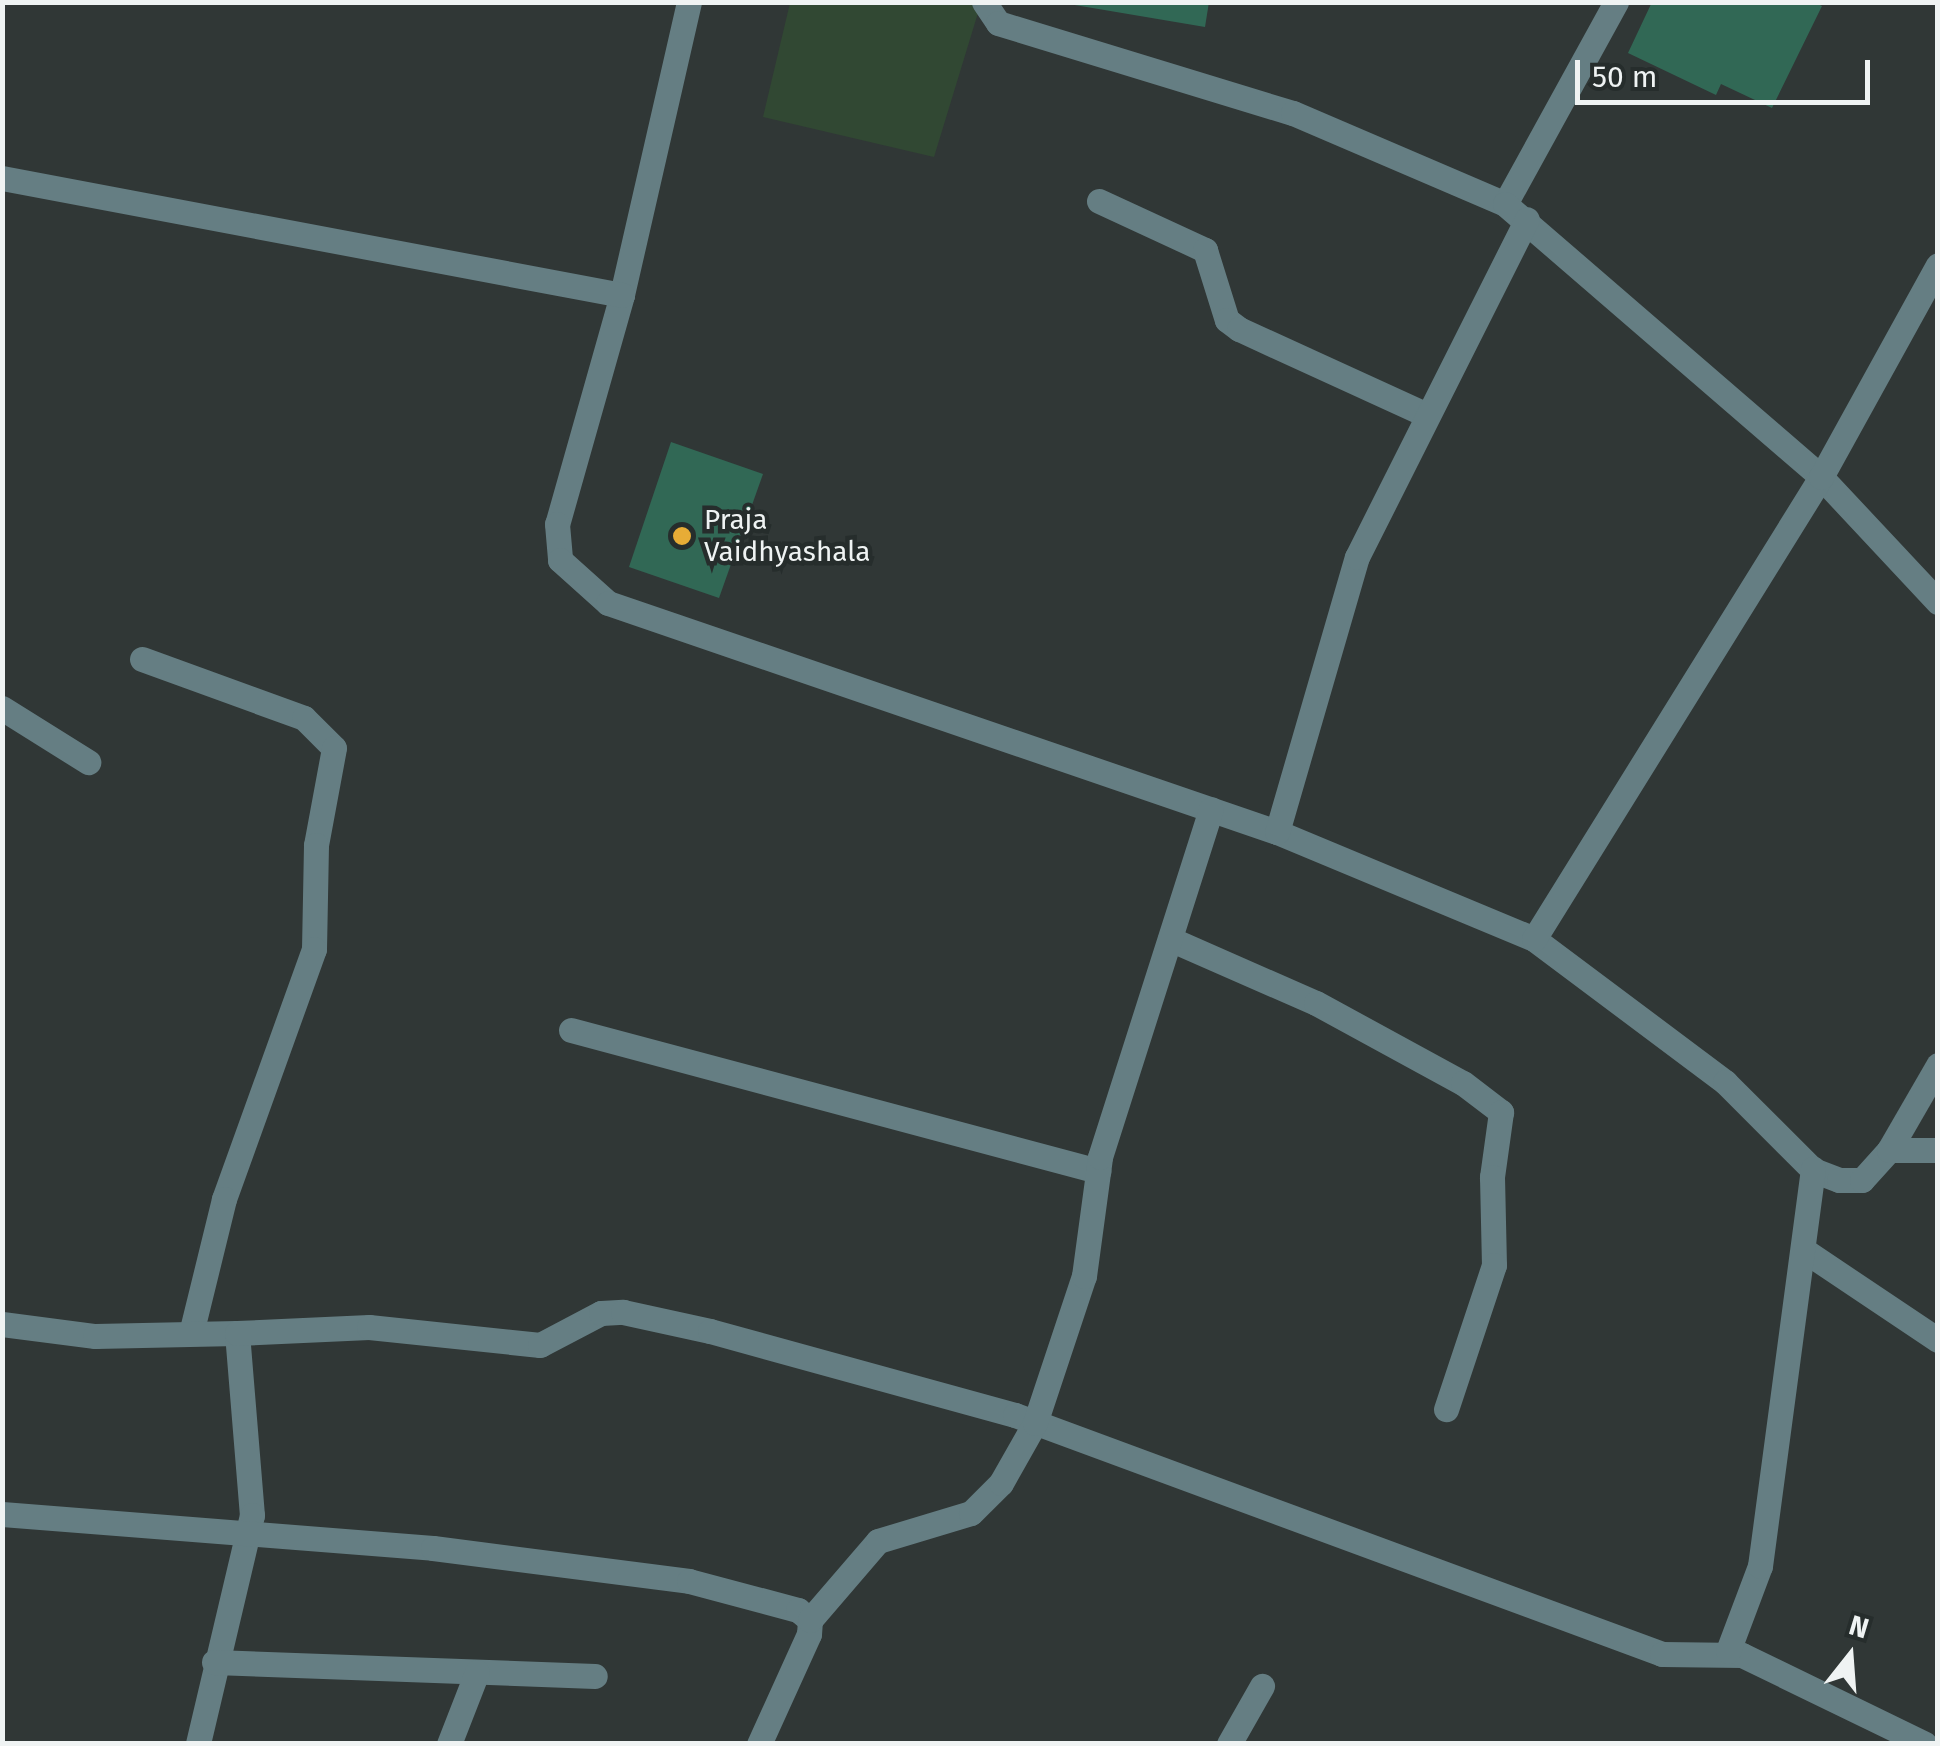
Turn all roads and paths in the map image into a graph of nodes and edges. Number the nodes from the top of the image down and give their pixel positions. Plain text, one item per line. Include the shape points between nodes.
1 (688, 2) edge
2 (984, 2) edge
3 (1616, 2) edge
4 (2, 178) edge
5 (1099, 201) dead end
6 (1516, 211) junction
7 (1938, 265) edge
8 (622, 295) junction
9 (1427, 415) junction
10 (1821, 477) junction
11 (1938, 602) edge
12 (142, 659) dead end
13 (2, 708) edge
14 (88, 762) dead end
15 (1212, 810) junction
16 (1277, 832) junction
17 (1170, 939) junction
18 (1534, 939) junction
19 (571, 1030) dead end
20 (1938, 1065) edge
21 (1889, 1150) junction
22 (1938, 1150) edge
23 (1814, 1169) junction
24 (1098, 1171) junction
25 (1805, 1251) junction
26 (2, 1324) edge
27 (237, 1333) junction
28 (192, 1334) junction
29 (1938, 1340) edge
30 (1446, 1410) dead end
31 (1034, 1422) junction
32 (2, 1514) edge
33 (247, 1538) junction
34 (810, 1620) junction
35 (1728, 1652) junction
36 (214, 1662) junction
37 (476, 1672) junction
38 (595, 1676) dead end
39 (1262, 1686) dead end
40 (198, 1744) edge
41 (449, 1744) edge
42 (759, 1744) edge
43 (1230, 1744) edge
44 (1925, 1744) edge

1 - 8 street
2 - 6 street via 998,23 1275,106
3 - 6 street
4 - 8 street
5 - 9 street via 1205,250 1226,320 1239,330
6 - 9 street
6 - 10 street
7 - 10 street
8 - 15 street via 557,524 560,560 608,603
9 - 16 street via 1357,557
10 - 11 street
10 - 18 street
12 - 28 street via 304,718 334,748 316,845 314,948 224,1198
13 - 14 street
15 - 16 street
15 - 17 street
16 - 18 street
17 - 24 street
17 - 30 street via 1316,1003 1501,1112 1492,1177 1494,1264
18 - 23 street via 1725,1082
19 - 24 street
20 - 21 street
21 - 22 street
21 - 23 street via 1862,1180
23 - 25 street
24 - 31 street via 1084,1276
25 - 29 street
25 - 35 street via 1760,1566
26 - 28 street via 94,1336
27 - 28 street
27 - 31 street via 369,1326 540,1346 601,1313 623,1312
27 - 33 street via 254,1494
31 - 34 street via 1002,1483 971,1513 878,1541
31 - 35 street via 1662,1654
32 - 33 street
33 - 34 street via 433,1548 689,1581 798,1610
33 - 36 street
34 - 42 street
35 - 44 street
36 - 37 street
36 - 40 street
37 - 38 street
37 - 41 street
39 - 43 street

